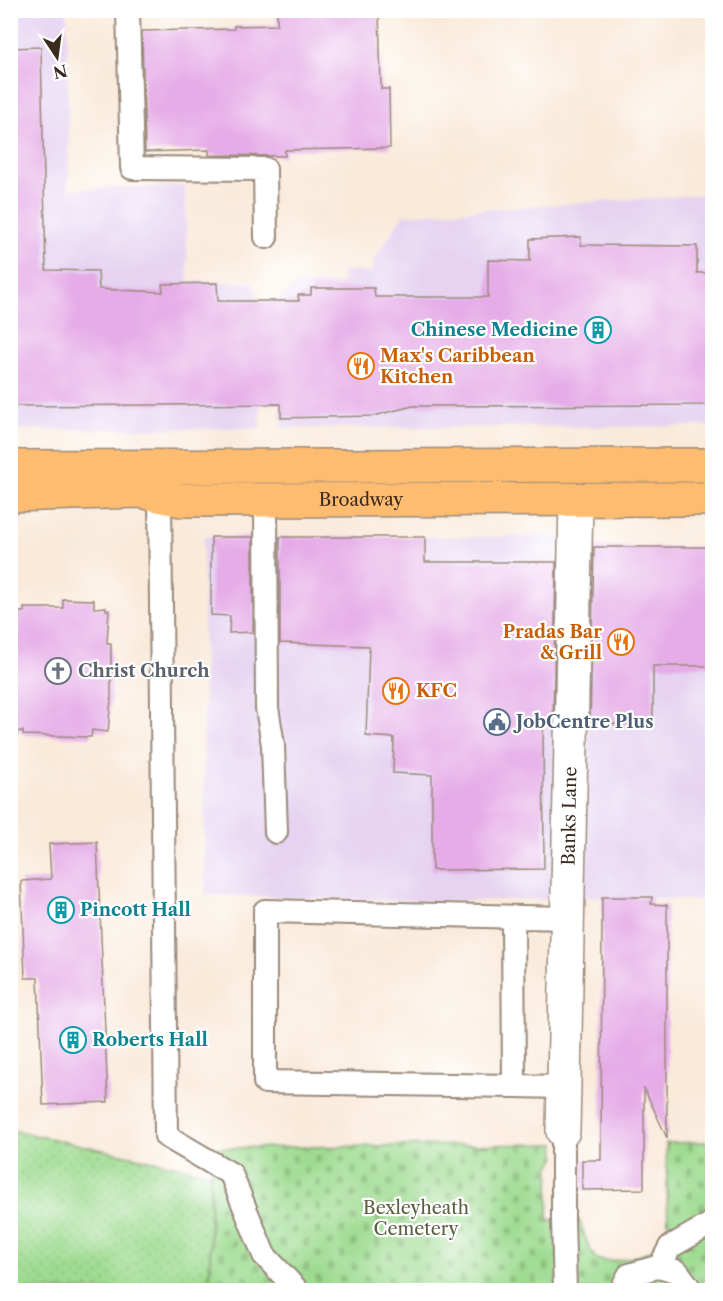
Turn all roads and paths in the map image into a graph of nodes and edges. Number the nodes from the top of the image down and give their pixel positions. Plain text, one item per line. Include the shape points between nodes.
1 (128, 10) edge
2 (266, 237) dead end
3 (712, 465) edge
4 (10, 466) edge
5 (10, 495) edge
6 (160, 496) junction
7 (266, 499) junction
8 (712, 499) edge
9 (576, 500) junction
10 (276, 832) dead end
11 (513, 918) junction
12 (567, 918) junction
13 (514, 1086) junction
14 (563, 1087) junction
15 (563, 1131) joint
16 (712, 1223) edge
17 (660, 1266) junction
18 (297, 1290) edge
19 (566, 1290) edge
20 (621, 1290) edge
21 (691, 1290) edge

1 - 2 lane via 132,168 265,169
3 - 4 main road, Broadway
5 - 6 main road, Broadway via 140,491
6 - 7 main road, Broadway via 181,500
6 - 18 lane via 166,1136 231,1174 264,1255
7 - 9 main road, Broadway
7 - 10 lane via 267,708 273,745
8 - 9 main road, Broadway
9 - 12 street, Banks Lane
11 - 12 lane
11 - 13 lane
11 - 13 lane via 266,911 266,1082
12 - 14 street, Banks Lane
13 - 14 lane
14 - 15 street, Banks Lane
15 - 19 lane
16 - 17 lane via 670,1247
17 - 20 lane via 628,1275
17 - 21 lane via 678,1272

